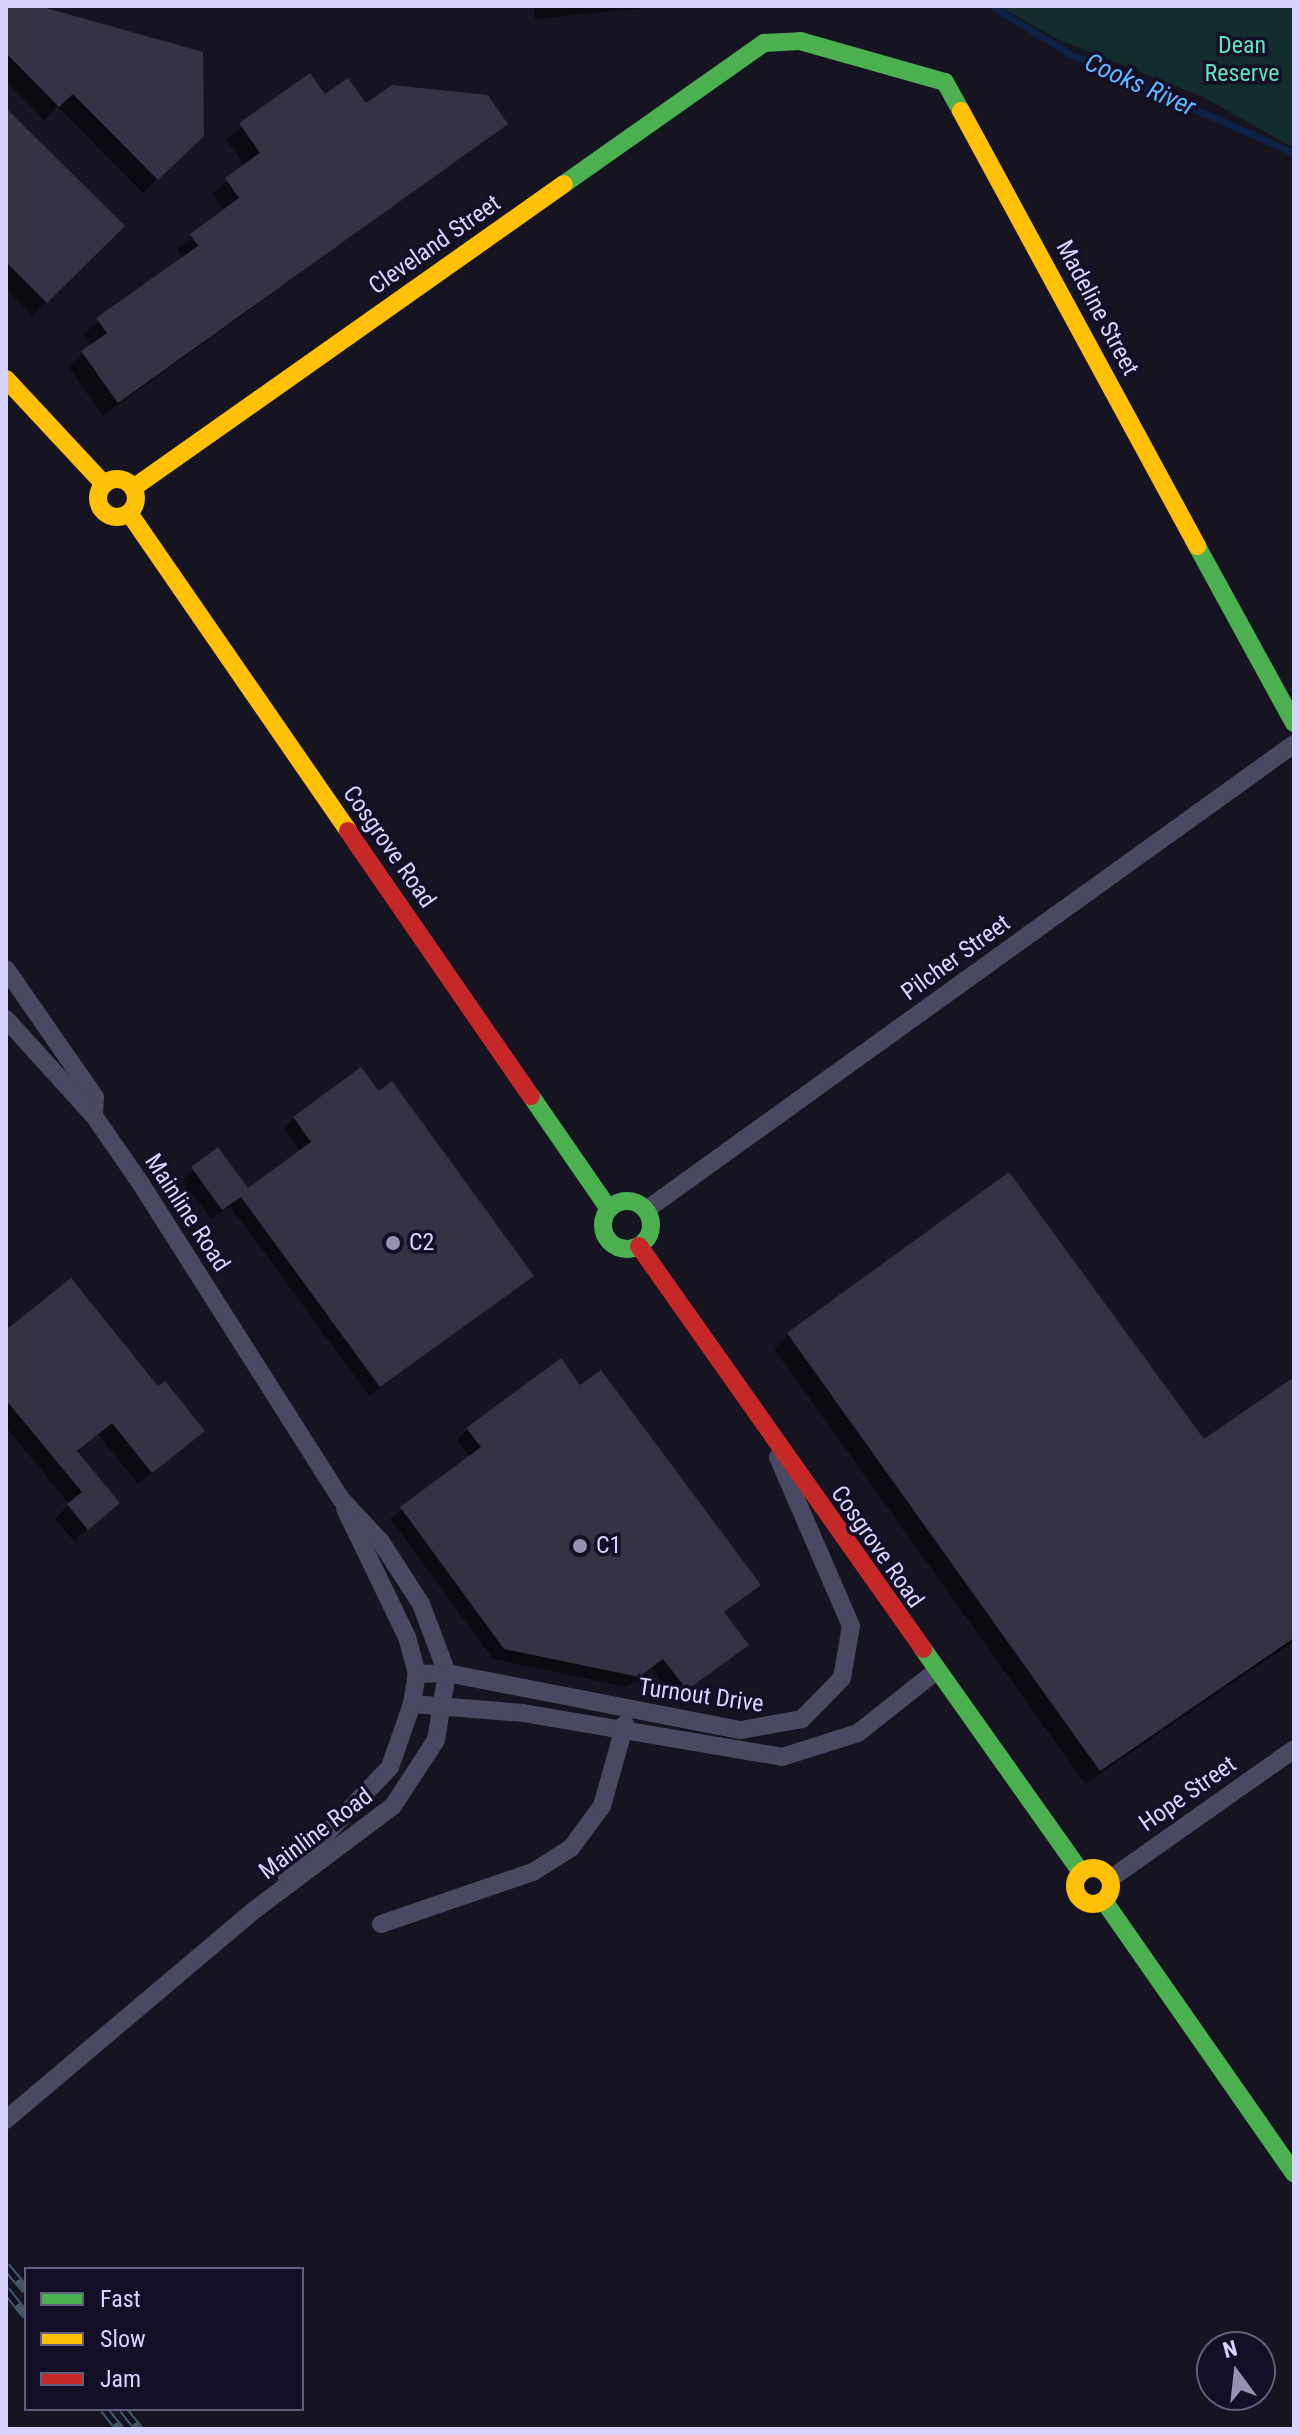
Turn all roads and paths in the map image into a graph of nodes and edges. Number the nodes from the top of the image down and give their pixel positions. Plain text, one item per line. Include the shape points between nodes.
1 (764, 43) joint
2 (6, 379) edge
3 (104, 484) junction
4 (133, 488) junction
5 (129, 513) junction
6 (1294, 723) edge
7 (1294, 744) edge
8 (6, 969) edge
9 (6, 1019) edge
10 (94, 1116) junction
11 (609, 1209) junction
12 (646, 1210) junction
13 (639, 1246) junction
14 (767, 1433) junction
15 (341, 1499) junction
16 (935, 1672) junction
17 (447, 1673) junction
18 (417, 1674) junction
19 (412, 1704) junction
20 (445, 1706) junction
21 (628, 1710) junction
22 (623, 1734) junction
23 (1294, 1749) edge
24 (1081, 1872) junction
25 (1110, 1879) junction
26 (1104, 1901) junction
27 (253, 1911) junction
28 (381, 1924) dead end
29 (6, 2120) edge
30 (1294, 2173) edge

1 - 4 main road, Cleveland Street
1 - 6 main road, Madeline Street via 800,41 945,82
2 - 3 main road
3 - 4 main road via 116,479
3 - 5 main road via 101,508 116,517
4 - 5 main road
5 - 11 main road, Cosgrove Road
7 - 12 street, Pilcher Street
8 - 10 street, Mainline Road via 95,1097
9 - 10 street, Mainline Road
10 - 15 street, Mainline Road
11 - 12 main road via 628,1201
11 - 13 main road via 604,1230 611,1243
12 - 13 main road via 651,1225
13 - 14 main road, Cosgrove Road
14 - 16 main road, Cosgrove Road
14 - 21 street, Turnout Drive via 848,1608 851,1646 842,1678 820,1706 773,1730
15 - 17 street, Mainline Road via 381,1542 421,1604
15 - 18 street, Mainline Road
16 - 22 street, Turnout Drive via 858,1733 800,1755 758,1757
16 - 24 main road, Cosgrove Road
17 - 18 street, Turnout Drive
17 - 20 street, Mainline Road
17 - 21 street, Turnout Drive
18 - 19 street, Mainline Road
19 - 20 street, Turnout Drive
19 - 27 street, Mainline Road via 390,1767
20 - 22 street, Turnout Drive
20 - 27 street, Mainline Road via 428,1761 393,1806
21 - 22 street
22 - 28 street via 602,1806 571,1848 533,1872
23 - 25 street, Hope Street
24 - 25 main road via 1099,1869
24 - 26 main road via 1077,1896 1092,1905
25 - 26 main road
26 - 30 main road
27 - 29 street, Mainline Road

